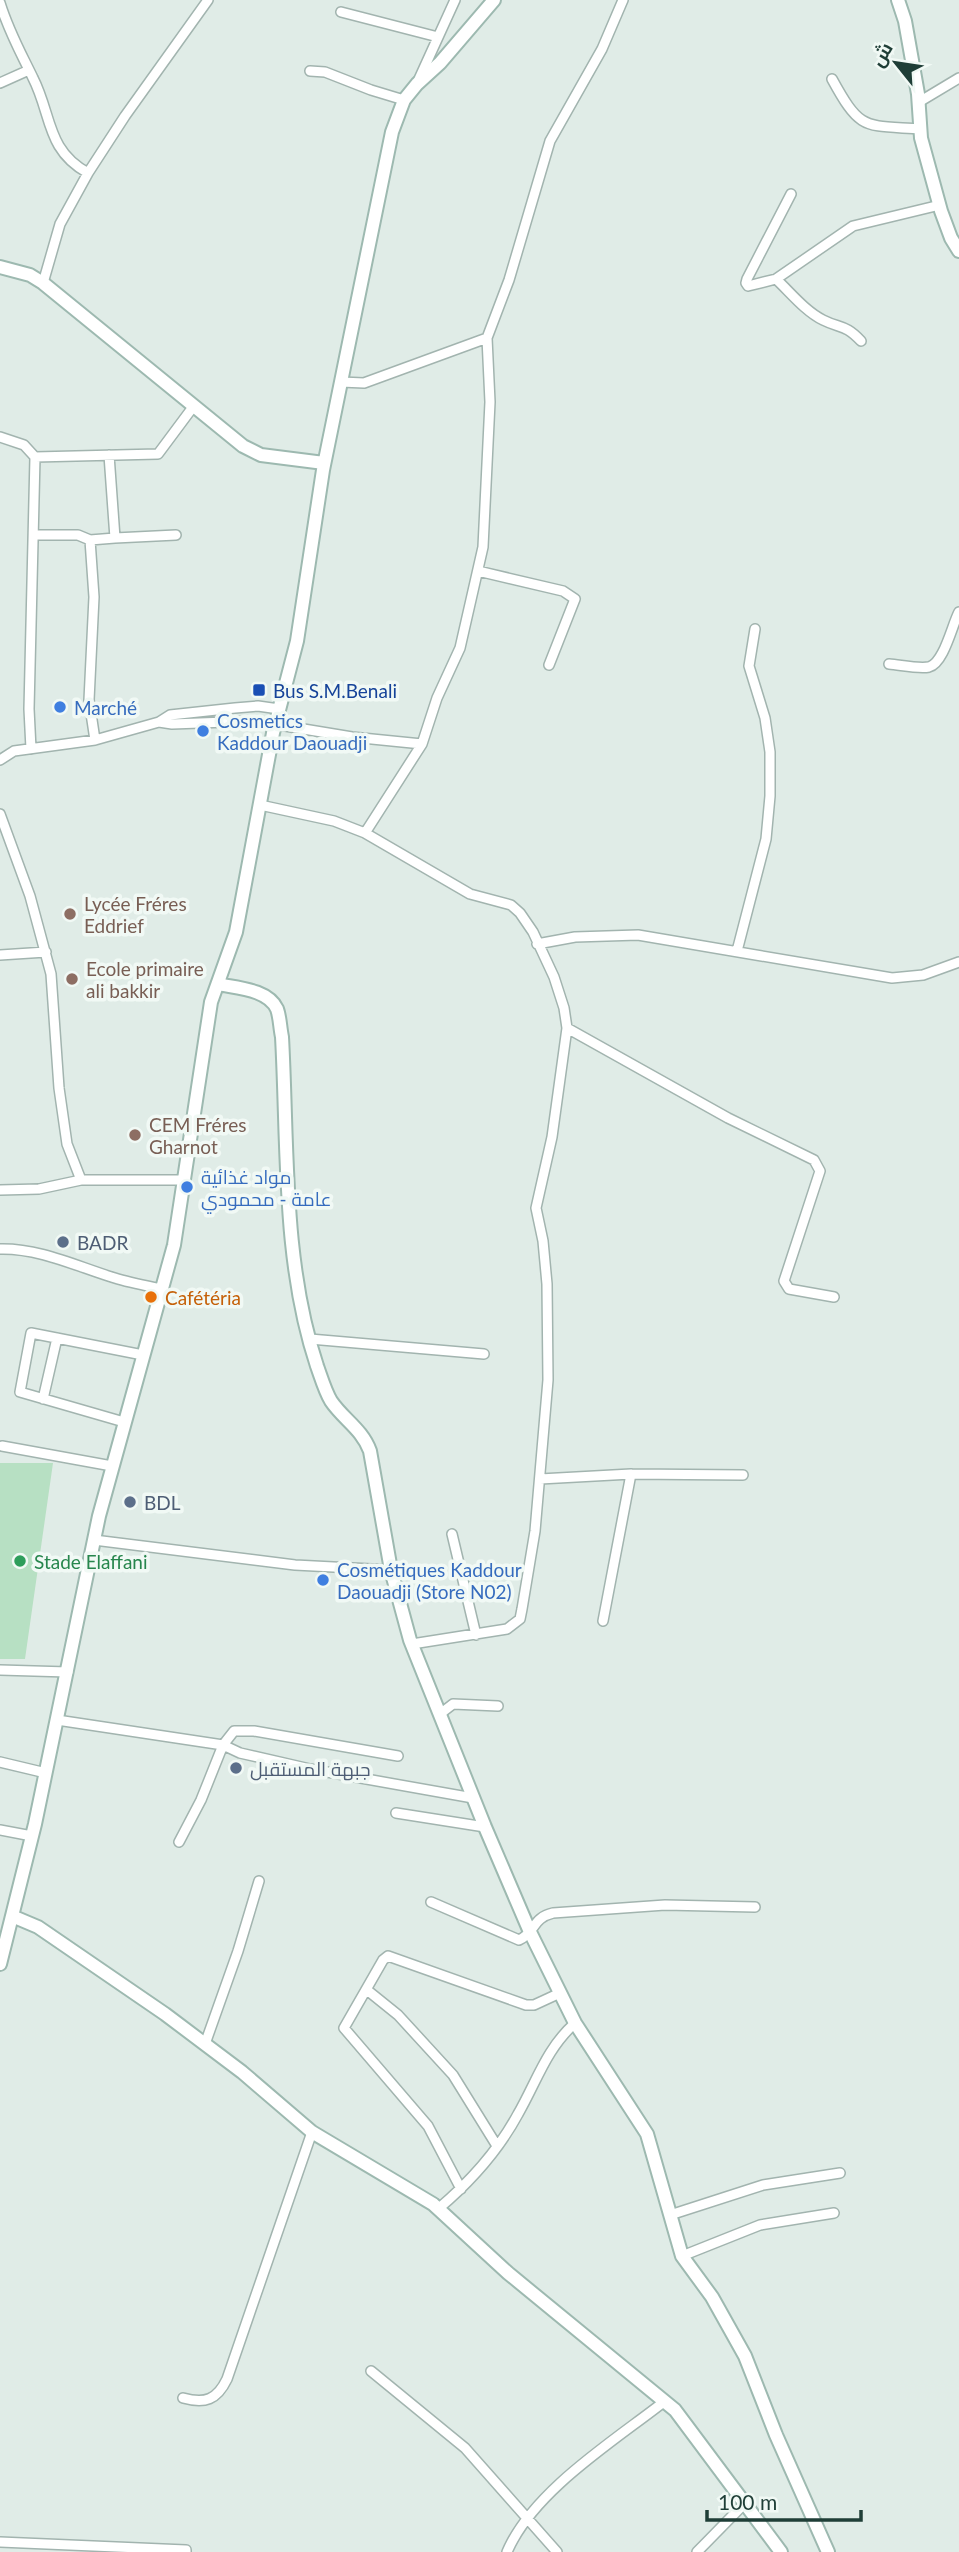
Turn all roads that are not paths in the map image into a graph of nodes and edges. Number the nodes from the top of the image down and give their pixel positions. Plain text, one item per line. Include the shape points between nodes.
1 (208, 0) edge
2 (455, 0) edge
3 (494, 0) edge
4 (623, 0) edge
5 (898, 0) edge
6 (0, 4) edge
7 (341, 12) dead end
8 (438, 37) junction
9 (29, 70) junction
10 (310, 71) dead end
11 (959, 78) edge
12 (832, 79) dead end
13 (0, 83) edge
14 (417, 84) junction
15 (404, 100) junction
16 (919, 102) junction
17 (921, 129) junction
18 (88, 173) junction
19 (791, 194) dead end
20 (940, 205) junction
21 (959, 251) edge
22 (0, 267) edge
23 (776, 279) junction
24 (43, 283) junction
25 (487, 338) junction
26 (861, 341) dead end
27 (341, 382) junction
28 (193, 407) junction
29 (0, 438) edge
30 (109, 455) junction
31 (36, 457) junction
32 (324, 463) junction
33 (34, 535) junction
34 (176, 536) dead end
35 (115, 538) junction
36 (90, 540) junction
37 (478, 571) junction
38 (959, 612) edge
39 (755, 629) dead end
40 (889, 664) dead end
41 (549, 665) dead end
42 (279, 709) junction
43 (159, 722) junction
44 (275, 724) junction
45 (95, 740) junction
46 (422, 744) junction
47 (31, 749) junction
48 (0, 760) edge
49 (260, 805) junction
50 (0, 814) edge
51 (365, 833) junction
52 (537, 944) junction
53 (737, 951) junction
54 (46, 952) junction
55 (0, 955) edge
56 (959, 962) edge
57 (218, 984) junction
58 (567, 1028) junction
59 (81, 1180) junction
60 (183, 1180) junction
61 (0, 1190) edge
62 (0, 1249) edge
63 (162, 1289) junction
64 (834, 1297) dead end
65 (57, 1338) junction
66 (310, 1339) junction
67 (484, 1354) dead end
68 (143, 1355) junction
69 (43, 1399) junction
70 (124, 1422) junction
71 (2, 1446) dead end
72 (112, 1466) junction
73 (631, 1474) junction
74 (743, 1475) dead end
75 (540, 1479) junction
76 (452, 1534) dead end
77 (94, 1540) junction
78 (391, 1570) junction
79 (603, 1622) dead end
80 (476, 1634) junction
81 (412, 1644) junction
82 (0, 1670) edge
83 (68, 1672) junction
84 (498, 1706) dead end
85 (440, 1714) junction
86 (57, 1720) junction
87 (223, 1745) junction
88 (398, 1756) dead end
89 (0, 1762) edge
90 (46, 1773) junction
91 (473, 1798) junction
92 (396, 1813) dead end
93 (485, 1827) junction
94 (0, 1830) edge
95 (32, 1836) junction
96 (179, 1842) dead end
97 (259, 1881) dead end
98 (431, 1902) dead end
99 (755, 1907) dead end
100 (12, 1916) junction
101 (530, 1932) junction
102 (2, 1945) edge
103 (0, 1964) edge
104 (367, 1990) junction
105 (560, 1993) junction
106 (575, 2023) junction
107 (205, 2044) junction
108 (312, 2132) junction
109 (497, 2146) junction
110 (841, 2174) dead end
111 (461, 2189) junction
112 (438, 2209) junction
113 (834, 2213) dead end
114 (670, 2215) junction
115 (682, 2256) junction
116 (372, 2371) dead end
117 (183, 2398) dead end
118 (665, 2402) junction
119 (745, 2503) junction
120 (528, 2519) junction
121 (0, 2542) edge
122 (187, 2552) edge
123 (507, 2552) edge
124 (557, 2552) edge
125 (696, 2552) edge
126 (781, 2552) edge
127 (828, 2552) edge

1 - 18 street
2 - 8 street
3 - 14 main road
4 - 25 street via 602,49 550,141
5 - 16 main road
6 - 9 street
7 - 8 street
8 - 14 street
9 - 13 street
9 - 18 street via 61,151
10 - 15 street
11 - 16 street
12 - 17 street via 847,106 868,126
14 - 15 main road
15 - 27 main road via 392,132
16 - 17 main road
17 - 20 main road
18 - 24 street via 60,224
19 - 23 street via 746,283
20 - 21 main road
20 - 23 street via 853,226
22 - 24 main road
23 - 26 street via 813,314 850,329
24 - 28 main road
25 - 27 street via 364,383
25 - 37 street via 490,402 484,547
27 - 32 main road
28 - 30 street via 158,454
28 - 32 main road via 261,455
29 - 31 street via 24,445
30 - 31 street
30 - 35 street
31 - 33 street
32 - 42 main road via 297,641
33 - 36 street via 78,535
33 - 47 street
34 - 35 street
35 - 36 street
36 - 45 street via 94,597 89,700
37 - 41 street via 563,591 575,599
37 - 46 street via 460,648
38 - 40 street via 936,663 929,667
39 - 53 street via 749,666 765,718 770,796 766,839
42 - 43 street via 234,708 170,715
42 - 44 main road
43 - 44 street
43 - 45 street
44 - 46 street
44 - 49 main road
45 - 47 street
46 - 51 street
47 - 48 street via 14,751
49 - 51 street via 334,821
49 - 57 main road via 236,932
50 - 54 street
51 - 52 street via 470,894 511,905
52 - 53 street via 575,937 638,935
52 - 58 street via 554,977
53 - 56 street via 892,978 923,975
54 - 55 street
54 - 59 street via 67,1144
57 - 60 main road via 204,1039
57 - 66 main road via 260,994 277,1009 295,1263
58 - 64 street via 814,1160 820,1171 783,1280 789,1289
58 - 75 street via 552,1137 536,1208 543,1241 549,1340
59 - 60 street
59 - 61 street via 39,1189
60 - 63 main road
62 - 63 street via 54,1257
63 - 68 main road
65 - 68 street
65 - 69 street
65 - 69 street via 30,1333 20,1392
66 - 67 street
66 - 78 main road via 332,1402 366,1438
68 - 70 main road
69 - 70 street
70 - 72 main road
71 - 72 street
72 - 77 main road
73 - 74 street
73 - 75 street
73 - 79 street
75 - 80 street via 520,1619 507,1629
76 - 80 street
77 - 78 street via 295,1565
77 - 83 main road
78 - 81 main road
80 - 81 street
81 - 85 main road
82 - 83 street
83 - 86 main road
84 - 85 street via 453,1703
85 - 91 main road
86 - 87 street
86 - 90 main road
87 - 88 street via 241,1729
87 - 91 street via 310,1769
87 - 96 street
89 - 90 street
90 - 95 main road
91 - 93 main road
92 - 93 street
93 - 101 main road
94 - 95 street
95 - 100 main road
97 - 107 street
98 - 101 street via 513,1939 524,1939
99 - 101 street via 665,1905 554,1913 540,1917
100 - 102 main road
100 - 107 main road via 38,1927
101 - 105 main road
102 - 103 main road
104 - 105 street via 388,1956 526,2005
104 - 109 street via 398,2015 453,2074
104 - 111 street via 344,2028 428,2126
105 - 106 main road
106 - 109 street via 557,2039
106 - 114 main road via 647,2134
107 - 108 main road
108 - 112 main road
108 - 117 street via 227,2379 212,2399
109 - 111 street
110 - 114 street via 763,2185
111 - 112 street
112 - 118 main road
113 - 115 street via 760,2225
114 - 115 main road
115 - 127 main road via 712,2297 745,2356
116 - 120 street via 465,2448
118 - 119 main road
118 - 120 street via 564,2479
119 - 125 street
119 - 126 main road
120 - 123 street
120 - 124 street
121 - 122 street

